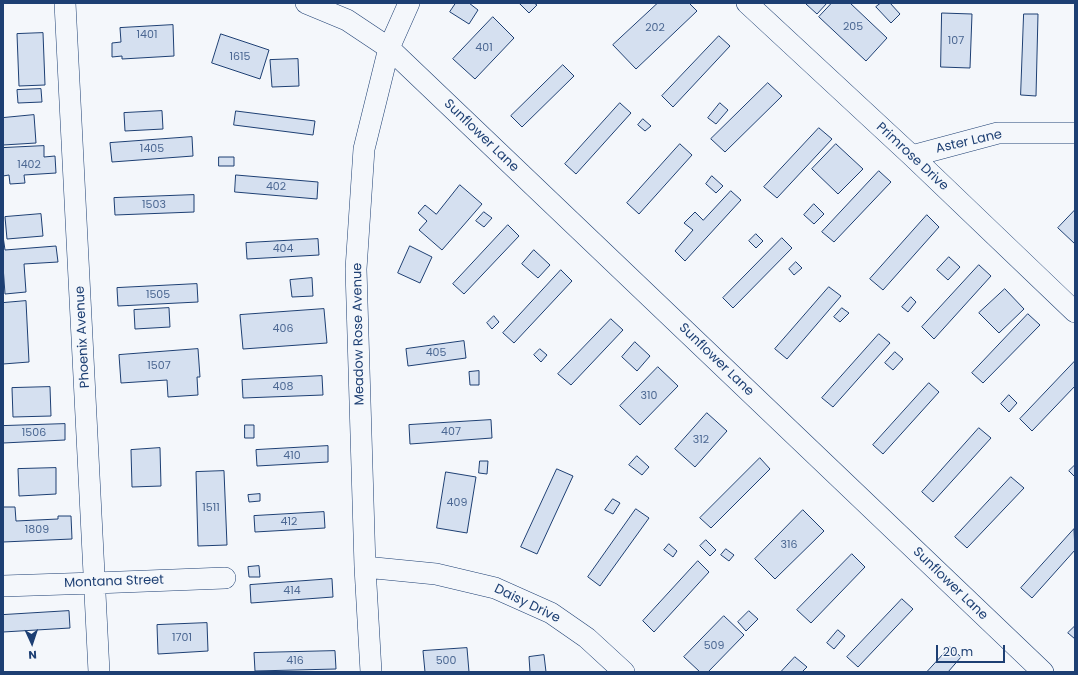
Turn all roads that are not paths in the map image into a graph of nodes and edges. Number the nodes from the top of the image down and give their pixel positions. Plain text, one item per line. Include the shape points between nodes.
1 (65, 3) edge
2 (306, 3) edge
3 (409, 3) edge
4 (747, 3) edge
5 (389, 48) junction
6 (1075, 133) edge
7 (912, 156) junction
8 (1075, 312) edge
9 (365, 567) junction
10 (225, 578) dead end
11 (95, 583) junction
12 (3, 586) edge
13 (99, 672) edge
14 (371, 672) edge
15 (624, 672) edge
16 (1043, 672) edge

1 - 11 street, Phoenix Avenue
2 - 5 street, Sunflower Lane via 347,20
3 - 5 street, Meadow Rose Avenue
4 - 7 street, Primrose Drive
5 - 9 street, Meadow Rose Avenue via 364,149 356,269
5 - 16 street, Sunflower Lane
6 - 7 street, Aster Lane via 998,133
7 - 8 street, Primrose Drive
9 - 14 street, Meadow Rose Avenue
9 - 15 street, Daisy Drive via 436,574 495,588 551,613 587,638
10 - 11 street, Montana Street
11 - 12 street, Montana Street
11 - 13 street, Phoenix Avenue

